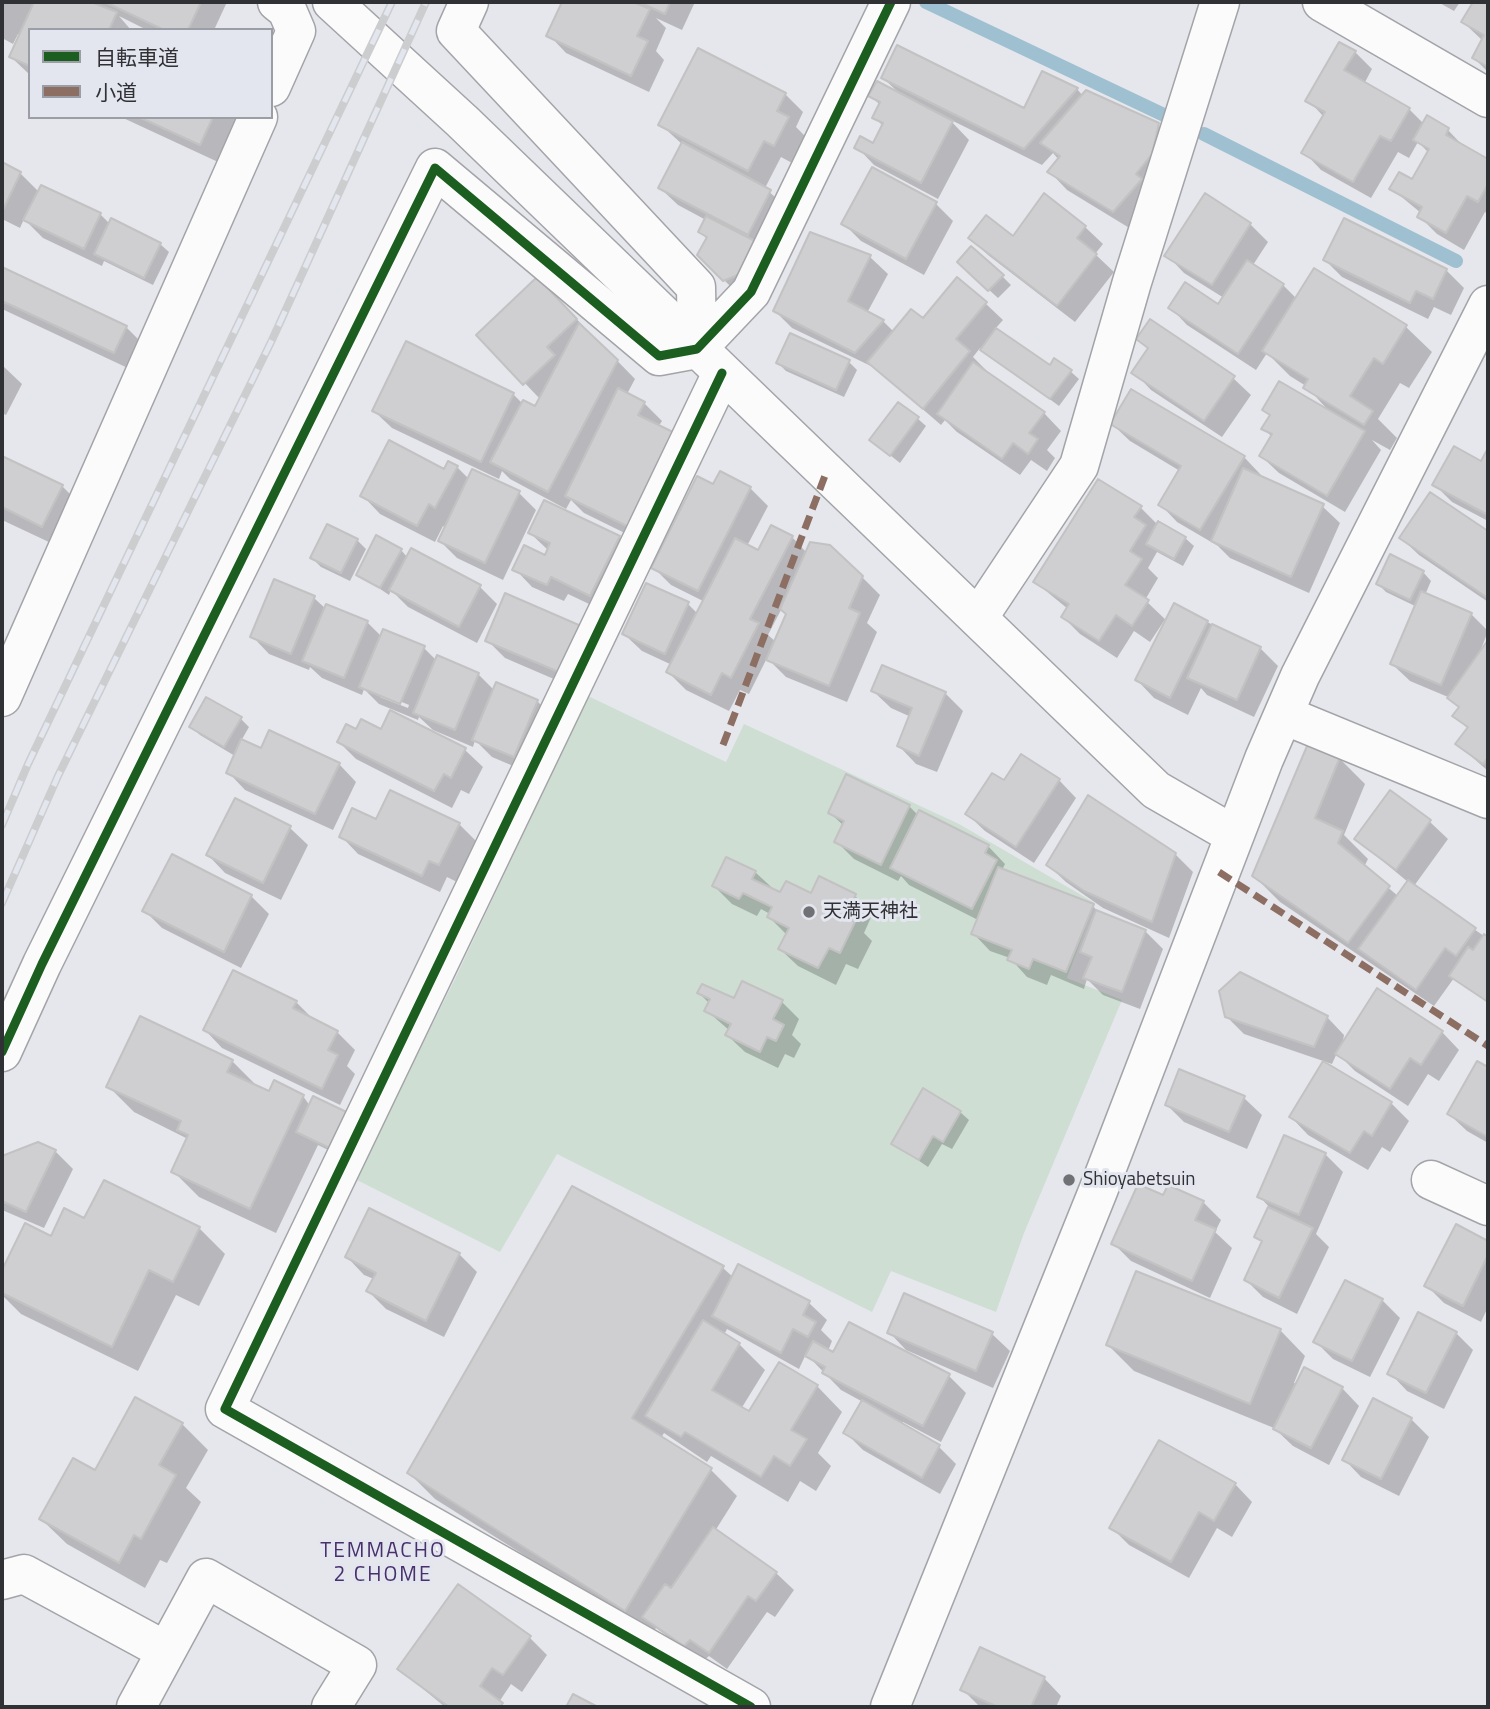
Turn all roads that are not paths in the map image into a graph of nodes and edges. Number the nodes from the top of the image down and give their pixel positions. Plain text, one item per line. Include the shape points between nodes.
1 (277, 2) edge
2 (332, 2) edge
3 (469, 2) edge
4 (891, 2) edge
5 (1220, 2) edge
6 (1322, 2) edge
7 (273, 83) edge
8 (1488, 98) edge
9 (257, 119) edge
10 (1488, 305) edge
11 (710, 361) junction
12 (978, 618) junction
13 (2, 697) edge
14 (1284, 715) junction
15 (1488, 799) edge
16 (1234, 835) junction
17 (2, 1052) edge
18 (1431, 1180) dead end
19 (1488, 1206) edge
20 (2, 1580) edge
21 (166, 1651) junction
22 (136, 1707) edge
23 (331, 1707) edge
24 (751, 1707) edge
25 (890, 1707) edge

1 - 7 street via 287,10 296,31
2 - 11 street
3 - 11 street via 456,31 696,287
4 - 11 street via 751,292
5 - 12 street via 1079,466
6 - 8 street
9 - 13 street
10 - 14 street
11 - 12 street
11 - 17 street via 659,356 435,168
11 - 24 street via 225,1409
12 - 16 street via 1156,790
14 - 15 street
14 - 16 street
16 - 25 street via 1098,1191
18 - 19 street
20 - 21 street via 24,1574
21 - 22 street
21 - 23 street via 206,1578 357,1665

